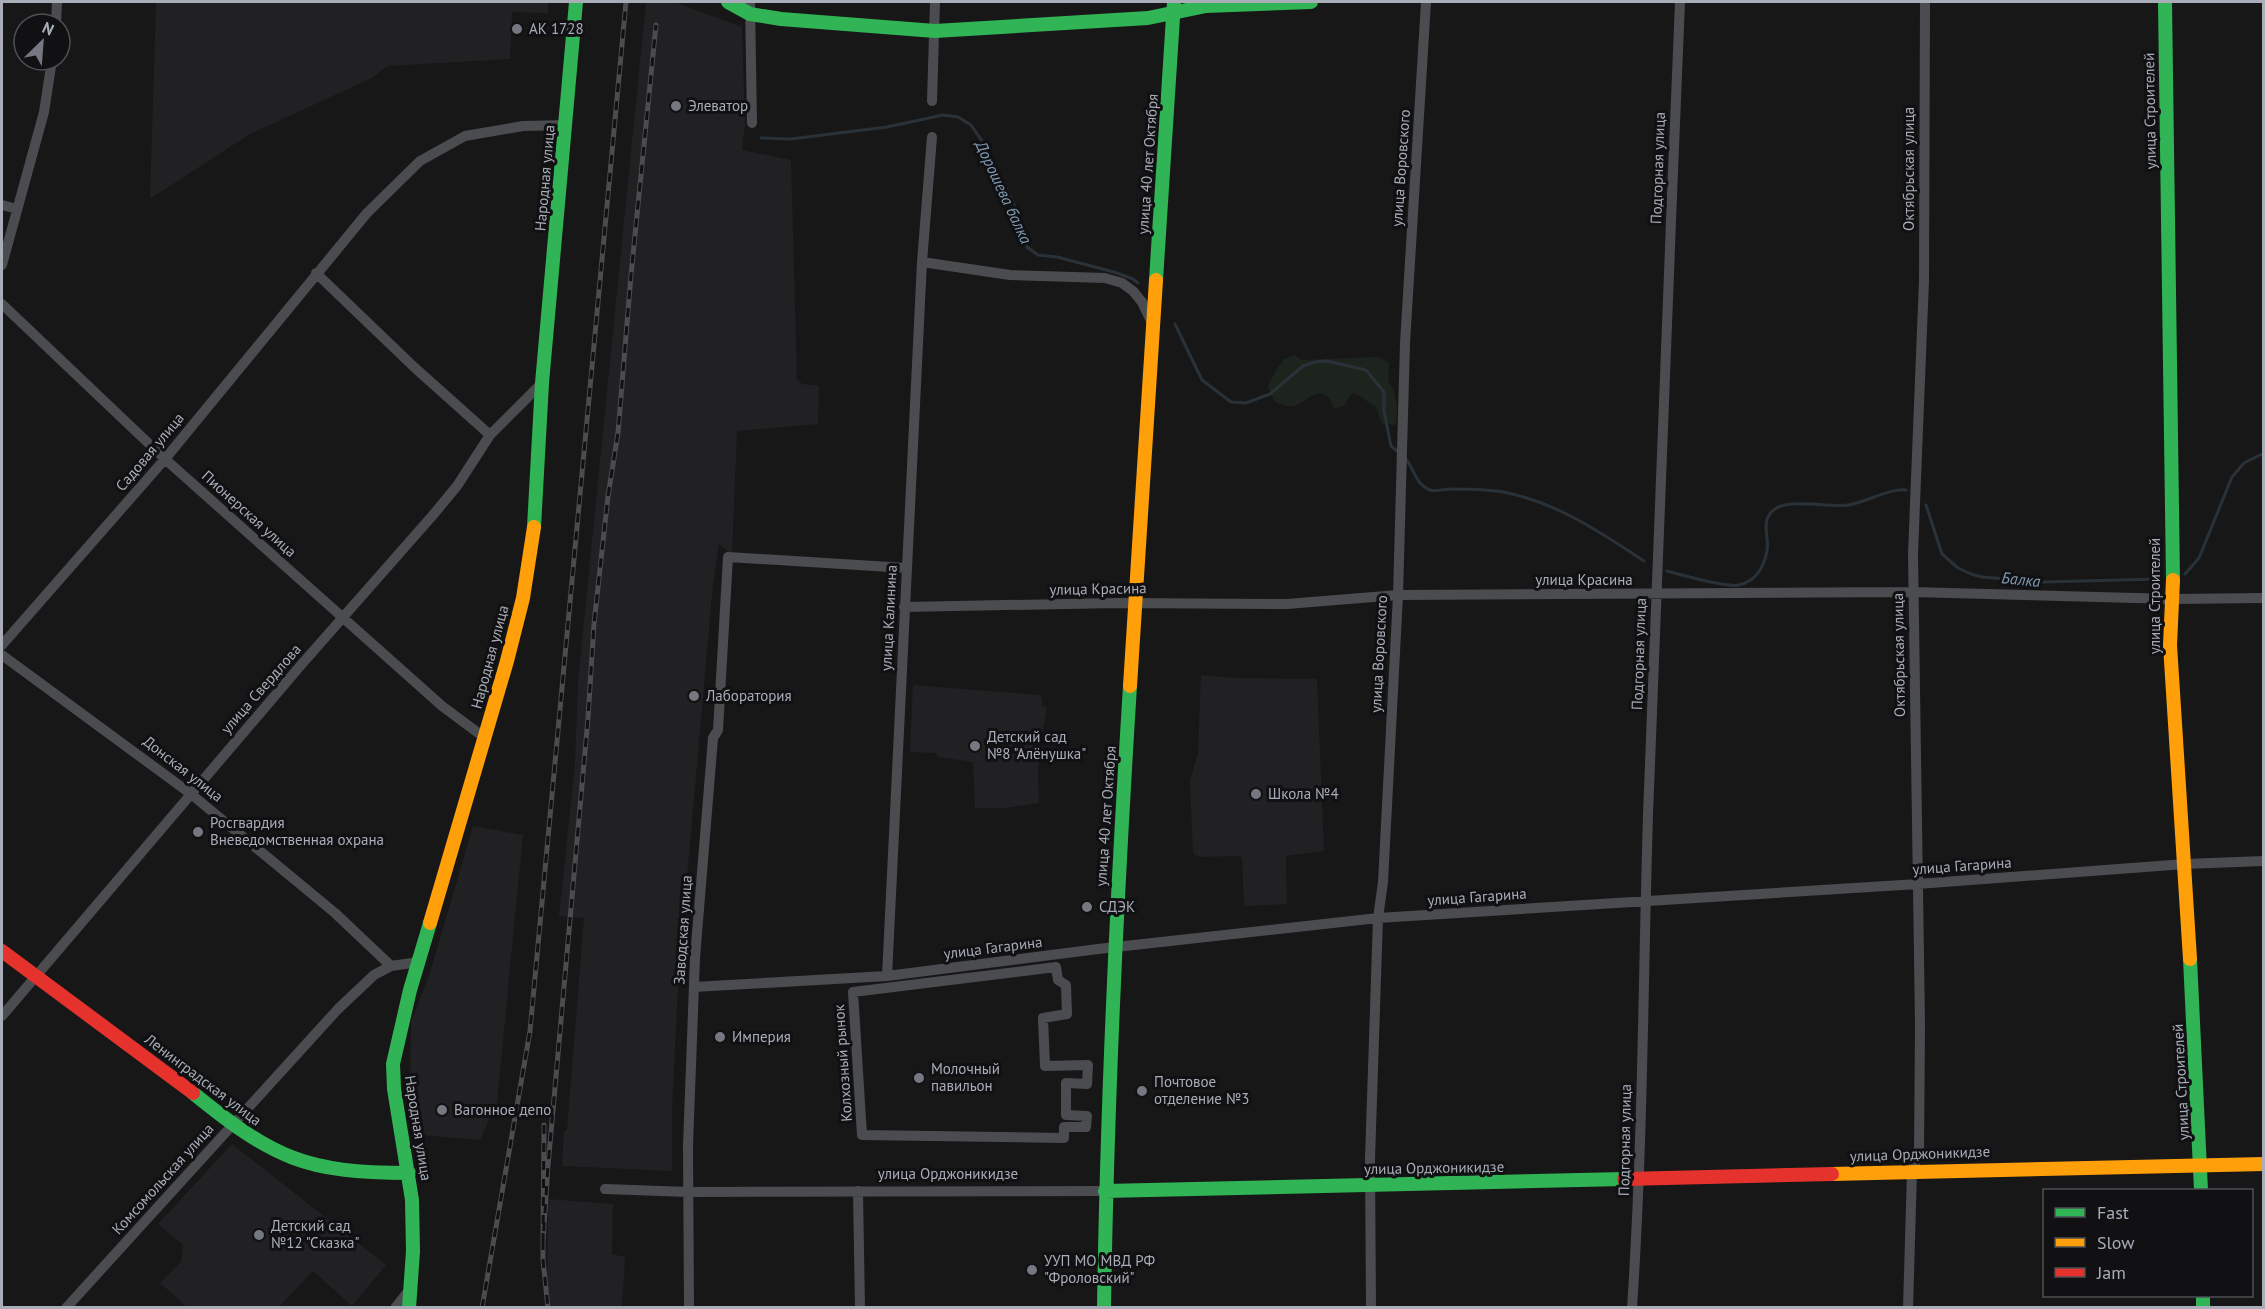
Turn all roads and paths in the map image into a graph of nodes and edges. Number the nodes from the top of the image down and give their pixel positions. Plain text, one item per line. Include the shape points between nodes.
1 (576, 2) edge
2 (728, 2) edge
3 (935, 2) edge
4 (1304, 2) edge
5 (1311, 2) edge
6 (1426, 2) edge
7 (1680, 2) edge
8 (1925, 2) edge
9 (2164, 2) edge
10 (1174, 7) edge
11 (750, 8) edge
12 (935, 31) junction
13 (50, 72) edge
14 (932, 101) dead end
15 (752, 123) dead end
16 (567, 125) junction
17 (932, 137) dead end
18 (2, 205) edge
19 (17, 209) junction
20 (922, 262) junction
21 (2, 265) edge
22 (316, 273) junction
23 (2, 304) edge
24 (1154, 328) junction
25 (542, 383) junction
26 (490, 435) junction
27 (165, 459) junction
28 (906, 568) junction
29 (1913, 592) junction
30 (1398, 595) junction
31 (1656, 595) junction
32 (2264, 598) edge
33 (2173, 599) junction
34 (1136, 603) junction
35 (904, 607) junction
36 (344, 618) junction
37 (2, 645) edge
38 (2, 655) edge
39 (485, 738) junction
40 (191, 794) junction
41 (2264, 861) edge
42 (2186, 864) junction
43 (1918, 884) junction
44 (1646, 902) junction
45 (1378, 918) junction
46 (1114, 948) junction
47 (2, 951) edge
48 (419, 962) junction
49 (391, 966) junction
50 (37, 976) junction
51 (887, 976) junction
52 (694, 987) junction
53 (2, 1016) edge
54 (1086, 1116) joint
55 (232, 1125) junction
56 (2201, 1164) junction
57 (2264, 1164) edge
58 (1912, 1171) junction
59 (409, 1173) junction
60 (1640, 1179) junction
61 (1371, 1186) junction
62 (605, 1189) dead end
63 (2202, 1189) edge
64 (858, 1191) junction
65 (1106, 1191) junction
66 (688, 1192) junction
67 (411, 1288) junction
68 (66, 1308) edge
69 (395, 1308) edge
70 (409, 1308) edge
71 (689, 1308) edge
72 (860, 1308) edge
73 (1104, 1308) edge
74 (1371, 1308) edge
75 (1632, 1308) edge
76 (1908, 1308) edge

1 - 16 street, Народная улица
2 - 11 street
3 - 12 street
4 - 5 street
4 - 10 street
6 - 30 street, улица Воровского via 1405,343
7 - 31 street, Подгорная улица
8 - 29 street, Октябрьская улица via 1924,280
9 - 33 street, улица Строителей
10 - 12 street via 1148,18
10 - 24 street, улица 40 лет Октября
11 - 12 street via 781,19
11 - 15 street
12 - 14 street
13 - 19 street via 44,112
16 - 22 street, Садовая улица via 523,126 465,136 420,161 367,213
16 - 25 street, Народная улица
17 - 20 street, улица Калинина
18 - 19 street
19 - 21 street
20 - 24 street, улица 40 лет Октября via 1010,275 1105,278 1133,291
20 - 28 street, улица Калинина
22 - 26 street
22 - 27 street, Садовая улица
23 - 27 street, Пионерская улица
24 - 34 street, улица 40 лет Октября
25 - 26 street, улица Свердлова
25 - 39 street, Народная улица via 534,524 523,598
26 - 36 street, улица Свердлова via 457,486
27 - 36 street, Пионерская улица
27 - 37 street, Садовая улица
28 - 35 street, улица Калинина
28 - 52 street, Заводская улица via 728,557 718,730 713,738
29 - 31 street, улица Красина
29 - 33 street, улица Красина
29 - 43 street, Октябрьская улица
30 - 31 street, улица Красина
30 - 34 street, улица Красина via 1287,604
30 - 45 street, улица Воровского
31 - 44 street, Подгорная улица
32 - 33 street, улица Красина
33 - 42 street, улица Строителей via 2170,645
34 - 35 street, улица Красина
34 - 46 street, улица 40 лет Октября
35 - 51 street, улица Калинина
36 - 39 street, Пионерская улица via 442,706
36 - 40 street, улица Свердлова
38 - 40 street, Донская улица
39 - 48 street, Народная улица
40 - 49 street, Донская улица via 335,913
40 - 50 street, улица Свердлова
41 - 42 street, улица Гагарина
42 - 43 street, улица Гагарина
42 - 56 street, улица Строителей
43 - 44 street, улица Гагарина
43 - 58 street, Октябрьская улица via 1919,1153
44 - 45 street, улица Гагарина
44 - 60 street, Подгорная улица
45 - 46 street, улица Гагарина
45 - 61 street, улица Воровского
46 - 51 street, улица Гагарина
46 - 65 street, улица 40 лет Октября
47 - 50 street, Ленинградская улица
48 - 49 street, Комсомольская улица
48 - 59 street, Народная улица via 393,1064
49 - 55 street, Комсомольская улица via 374,975 338,1009
50 - 53 street, улица Свердлова
50 - 55 street, Ленинградская улица
51 - 52 street, улица Гагарина
52 - 66 street, Заводская улица
54 - 54 street, Колхозный рынок via 1086,1127 1064,1127 1064,1138 862,1135 853,992 1056,967 1058,981 1066,985 1067,1014 1043,1018 1045,1066 1088,1065 1087,1084 1066,1083 1066,1115
55 - 59 street, Ленинградская улица via 282,1155 318,1167
55 - 68 street, Комсомольская улица
56 - 57 street, улица Орджоникидзе
56 - 58 street, улица Орджоникидзе
56 - 63 street, улица Строителей
58 - 60 street, улица Орджоникидзе
58 - 76 street, Октябрьская улица
59 - 67 street, Народная улица via 413,1221
60 - 61 street, улица Орджоникидзе
60 - 75 street, Подгорная улица
61 - 65 street, улица Орджоникидзе
61 - 74 street, улица Воровского
62 - 66 street, улица Орджоникидзе
64 - 65 street, улица Орджоникидзе
64 - 66 street, улица Орджоникидзе
64 - 72 street
65 - 73 street, улица 40 лет Октября
66 - 71 street, Заводская улица
67 - 69 street
67 - 70 street, Народная улица

